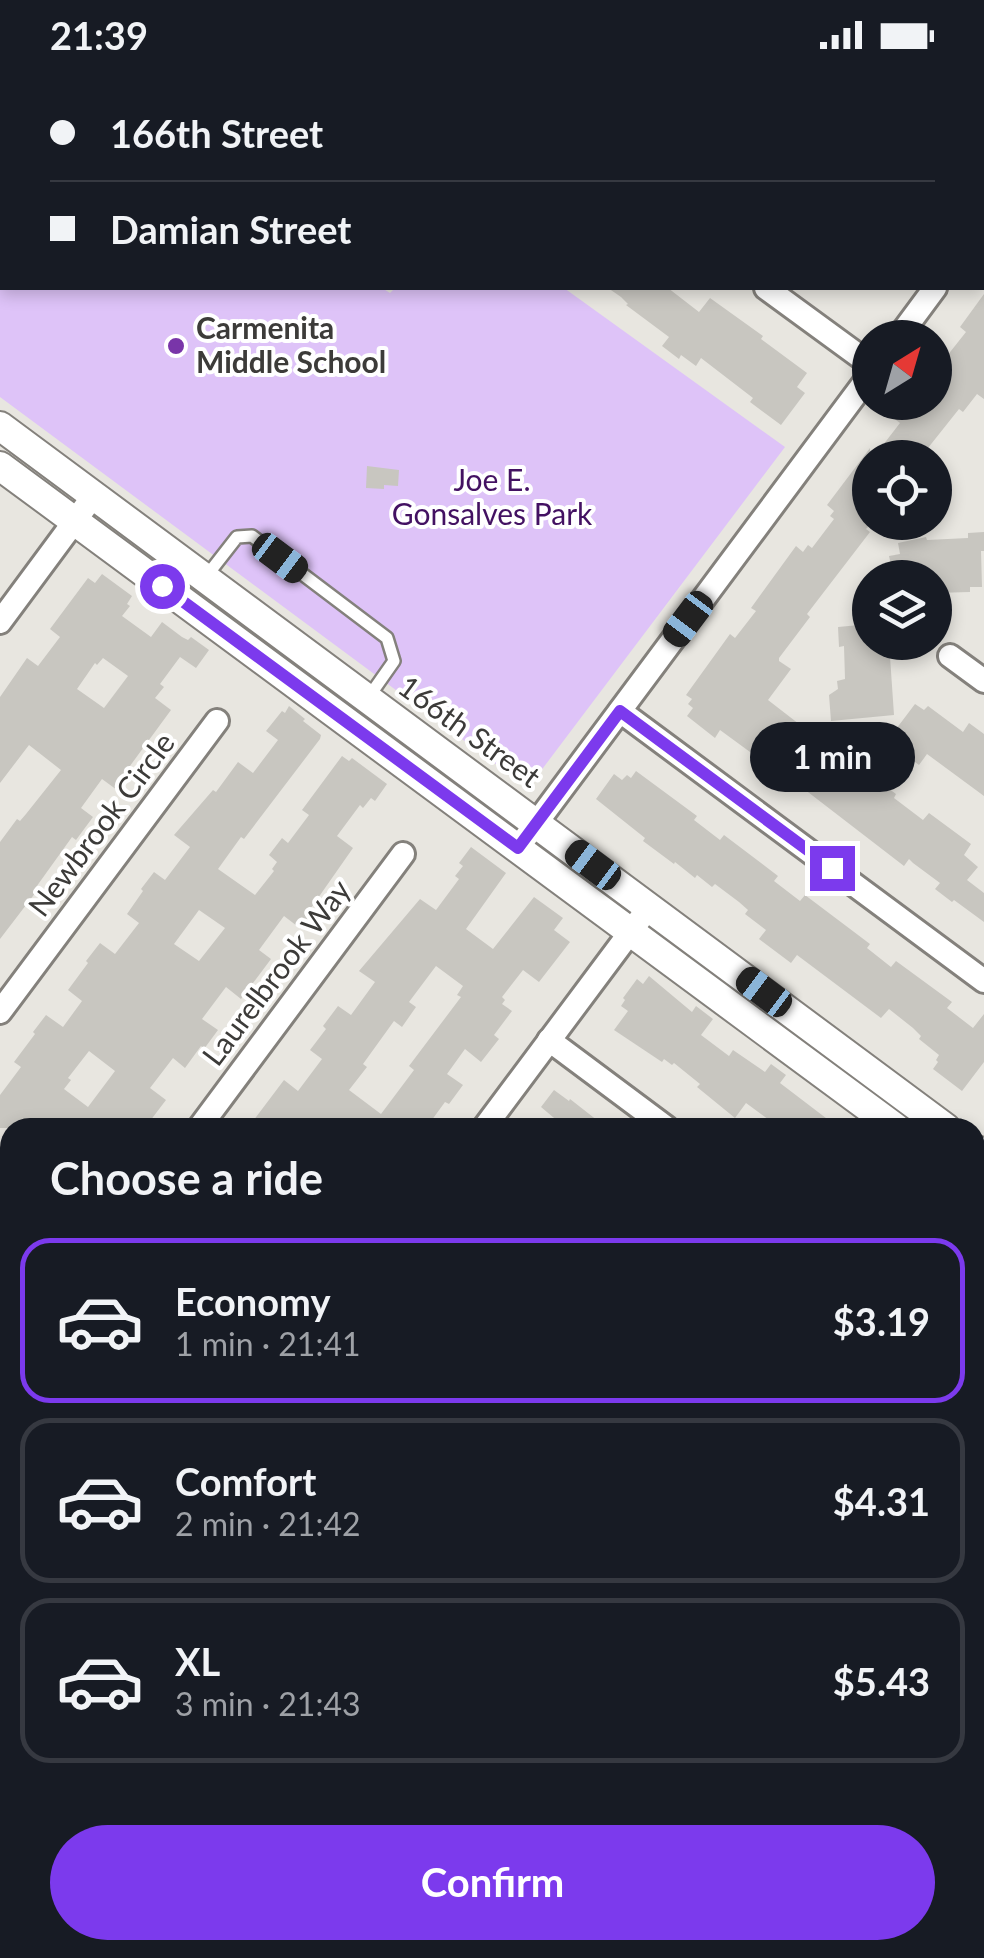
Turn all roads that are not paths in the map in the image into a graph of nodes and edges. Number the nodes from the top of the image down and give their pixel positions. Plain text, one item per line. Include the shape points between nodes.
1 (769, 290) edge
2 (934, 290) edge
3 (911, 320) edge
4 (852, 351) edge
5 (852, 399) edge
6 (0, 426) edge
7 (0, 466) edge
8 (94, 495) junction
9 (74, 521) junction
10 (205, 578) junction
11 (0, 622) edge
12 (952, 657) edge
13 (984, 681) edge
14 (368, 698) junction
15 (620, 711) junction
16 (217, 721) dead end
17 (350, 724) junction
18 (536, 823) junction
19 (518, 848) junction
20 (403, 854) dead end
21 (649, 907) junction
22 (630, 932) junction
23 (984, 981) edge
24 (0, 1012) edge
25 (549, 1040) junction
26 (206, 1118) edge
27 (491, 1118) edge
28 (654, 1118) edge
29 (882, 1118) edge
30 (933, 1118) edge

1 - 4 street
2 - 3 street
5 - 15 street
6 - 8 street, 166th Street
7 - 9 street
8 - 9 street
8 - 10 street, 166th Street
9 - 11 street
9 - 17 street
10 - 14 street, 166th Street
10 - 14 lane via 237,536 252,536 387,638 394,660
12 - 13 street
14 - 17 lane
14 - 18 street, 166th Street
15 - 18 street
15 - 23 street
16 - 24 street, Newbrook Circle
17 - 19 street
18 - 19 street
18 - 21 street, 166th Street
19 - 22 street
20 - 26 street, Laurelbrook Way
21 - 22 street
21 - 30 street, 166th Street
22 - 25 street
22 - 29 street
25 - 27 street
25 - 28 street

